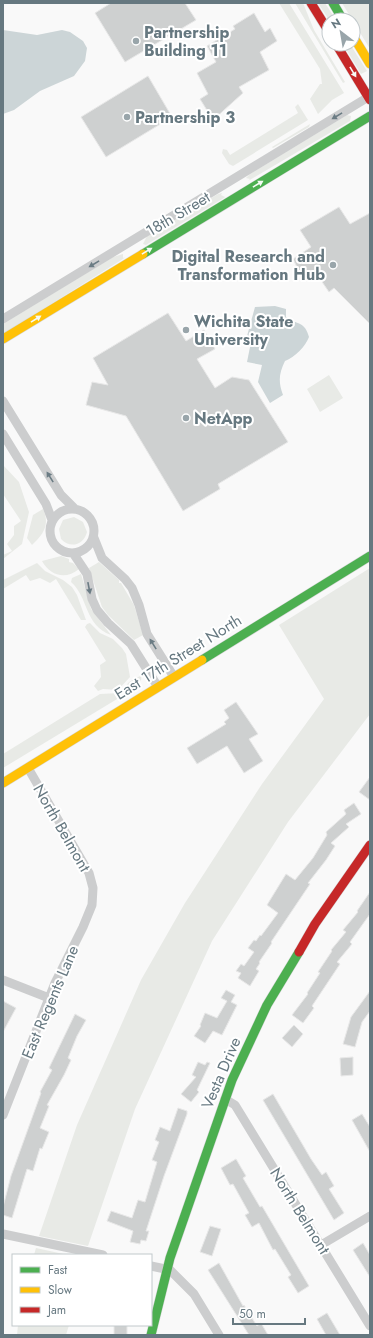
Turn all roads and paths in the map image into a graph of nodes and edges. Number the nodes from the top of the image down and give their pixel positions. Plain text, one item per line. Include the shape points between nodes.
1 (311, 3) edge
2 (333, 3) edge
3 (338, 12) edge
4 (321, 19) edge
5 (361, 49) edge
6 (341, 52) edge
7 (370, 64) edge
8 (369, 98) edge
9 (370, 116) edge
10 (3, 319) edge
11 (3, 339) edge
12 (3, 400) edge
13 (3, 434) edge
14 (74, 508) junction
15 (52, 520) junction
16 (94, 538) junction
17 (73, 554) junction
18 (370, 556) edge
19 (174, 677) junction
20 (158, 687) junction
21 (28, 768) junction
22 (3, 783) edge
23 (370, 845) edge
24 (93, 888) joint
25 (3, 980) edge
26 (49, 998) junction
27 (225, 1099) junction
28 (3, 1115) edge
29 (370, 1216) edge
30 (3, 1234) edge
31 (321, 1245) junction
32 (98, 1254) edge
33 (152, 1266) edge
34 (167, 1269) junction
35 (370, 1326) edge
36 (151, 1335) edge
37 (219, 1335) edge

1 - 4 street
2 - 3 street
5 - 7 street
6 -> 8 street
8 -> 10 street, 18th Street
11 -> 9 street, 18th Street
14 -> 12 street via 61,494
13 - 15 street via 46,504
14 - 15 street via 61,511
14 - 16 street via 91,518
15 - 17 street via 50,532 53,542 60,550
16 - 17 street via 88,548
19 -> 16 street via 147,634 141,609 132,588 102,558
17 -> 20 street via 87,574 90,594 97,610 108,624 131,644
18 - 19 street, East 17th Street North
19 - 20 street, East 17th Street North
20 - 21 street, East 17th Street North
21 - 22 street, East 17th Street North
21 - 24 street, North Belmont via 82,860
23 - 27 street, Vesta Drive via 314,924 267,1005
24 - 26 street, East Regents Lane via 92,905
25 - 26 street
26 - 28 street, East Regents Lane
27 - 31 street, North Belmont via 235,1105
27 - 34 street, Vesta Drive
29 - 31 street
30 - 32 street
31 - 35 street, North Belmont
33 - 34 street
34 - 36 street, Vesta Drive
34 - 37 street via 194,1294

